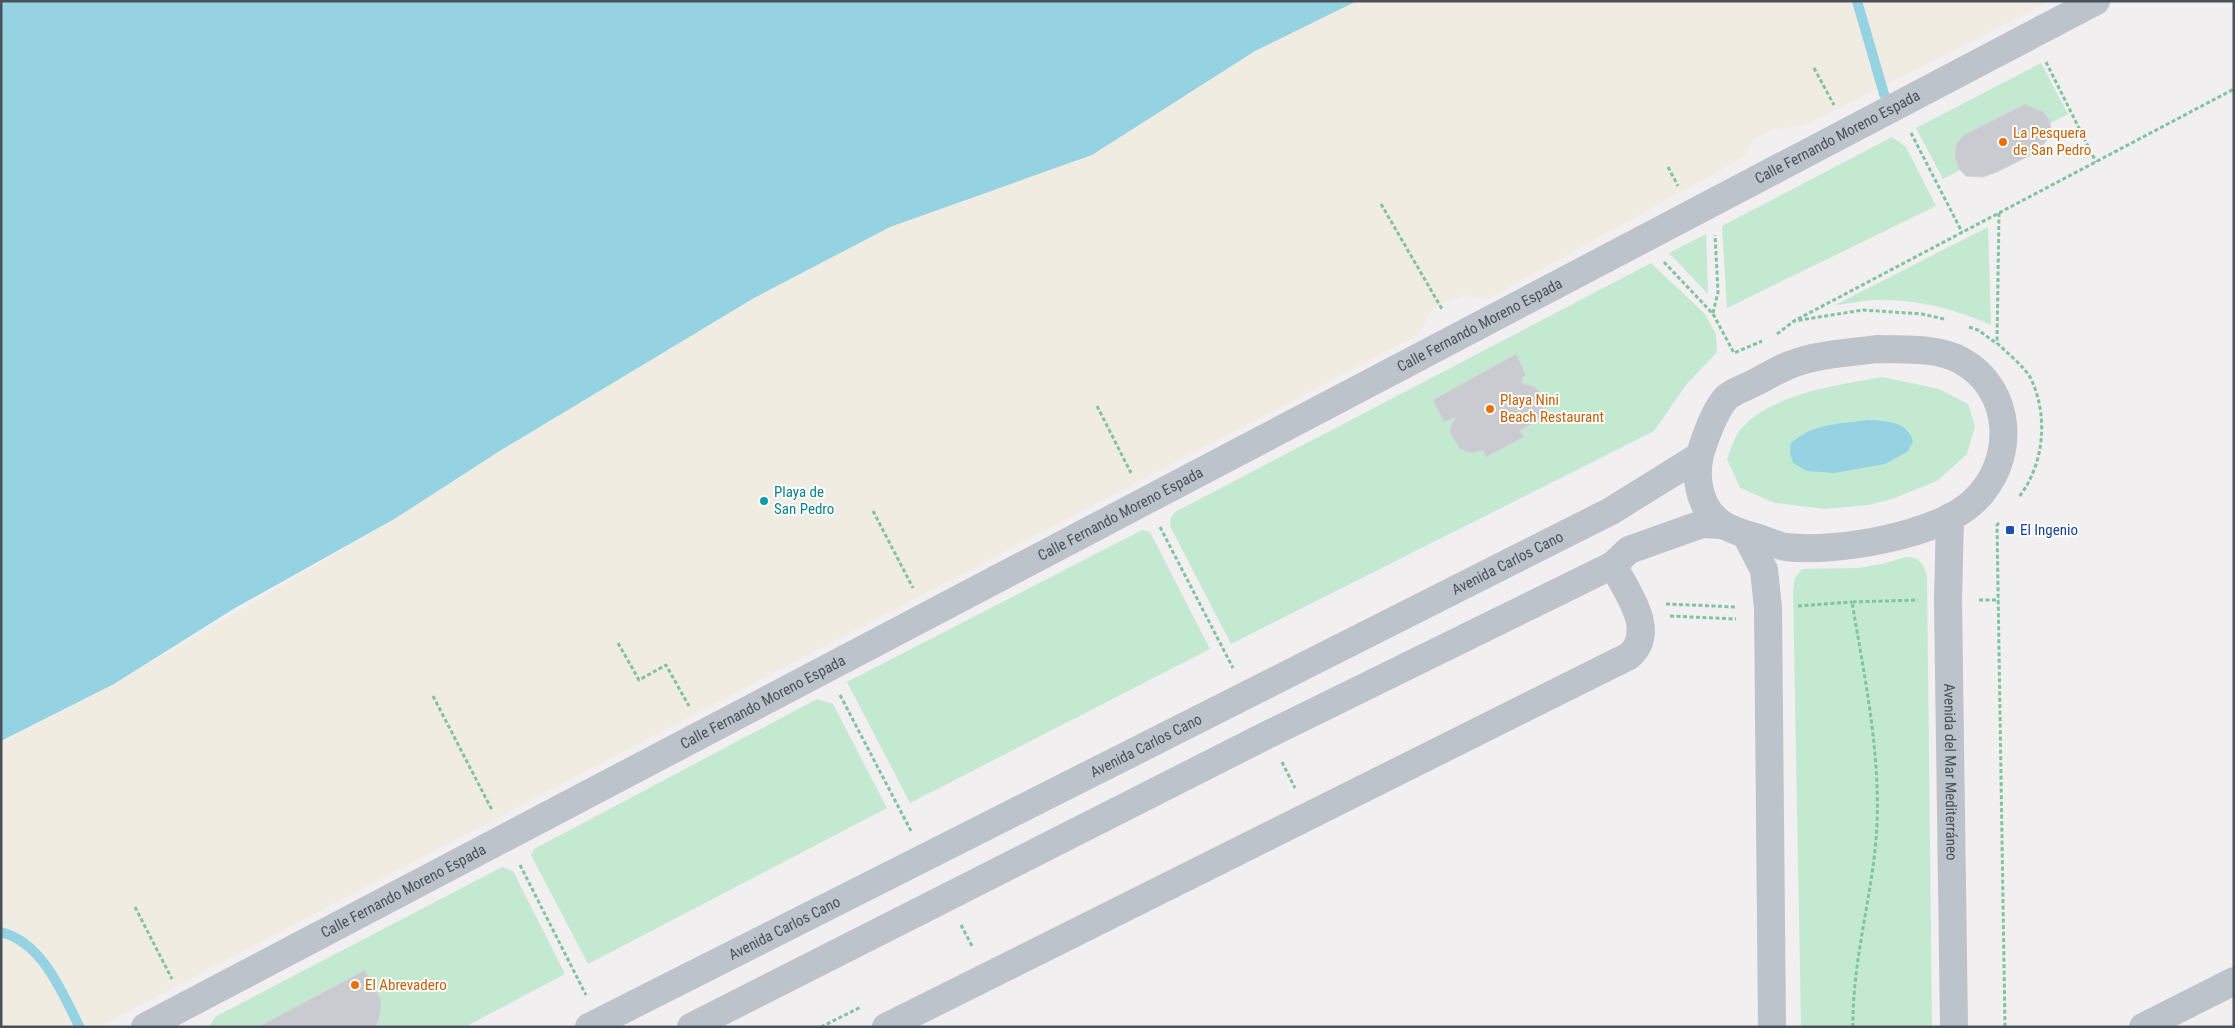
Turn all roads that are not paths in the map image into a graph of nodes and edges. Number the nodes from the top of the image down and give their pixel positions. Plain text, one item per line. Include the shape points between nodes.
1 (2096, 1) edge
2 (1698, 457) junction
3 (1950, 516) junction
4 (1721, 526) junction
5 (1746, 535) junction
6 (1612, 564) junction
7 (2234, 981) edge
8 (145, 1027) edge
9 (589, 1027) edge
10 (691, 1027) edge
11 (886, 1027) edge
12 (1772, 1027) edge
13 (1954, 1027) edge
14 (2143, 1027) edge

1 - 8 street, Calle Fernando Moreno Espada
2 - 3 street via 1710,426 1727,397 1792,364 1877,349 1935,352 1962,360 1983,378 1998,402 2004,428 2002,456 1991,482 1973,502
2 - 4 street via 1697,482 1706,506
2 - 9 street, Avenida Carlos Cano via 1611,512
3 - 5 street via 1920,531 1887,540 1831,546 1786,547
3 - 13 street, Avenida del Mar Mediterráneo via 1948,600
4 - 5 street
4 - 6 street via 1702,524 1629,550
5 - 12 street via 1764,570 1768,615
6 - 10 street
6 - 11 street via 1648,611 1640,643 1629,656
7 - 14 street

